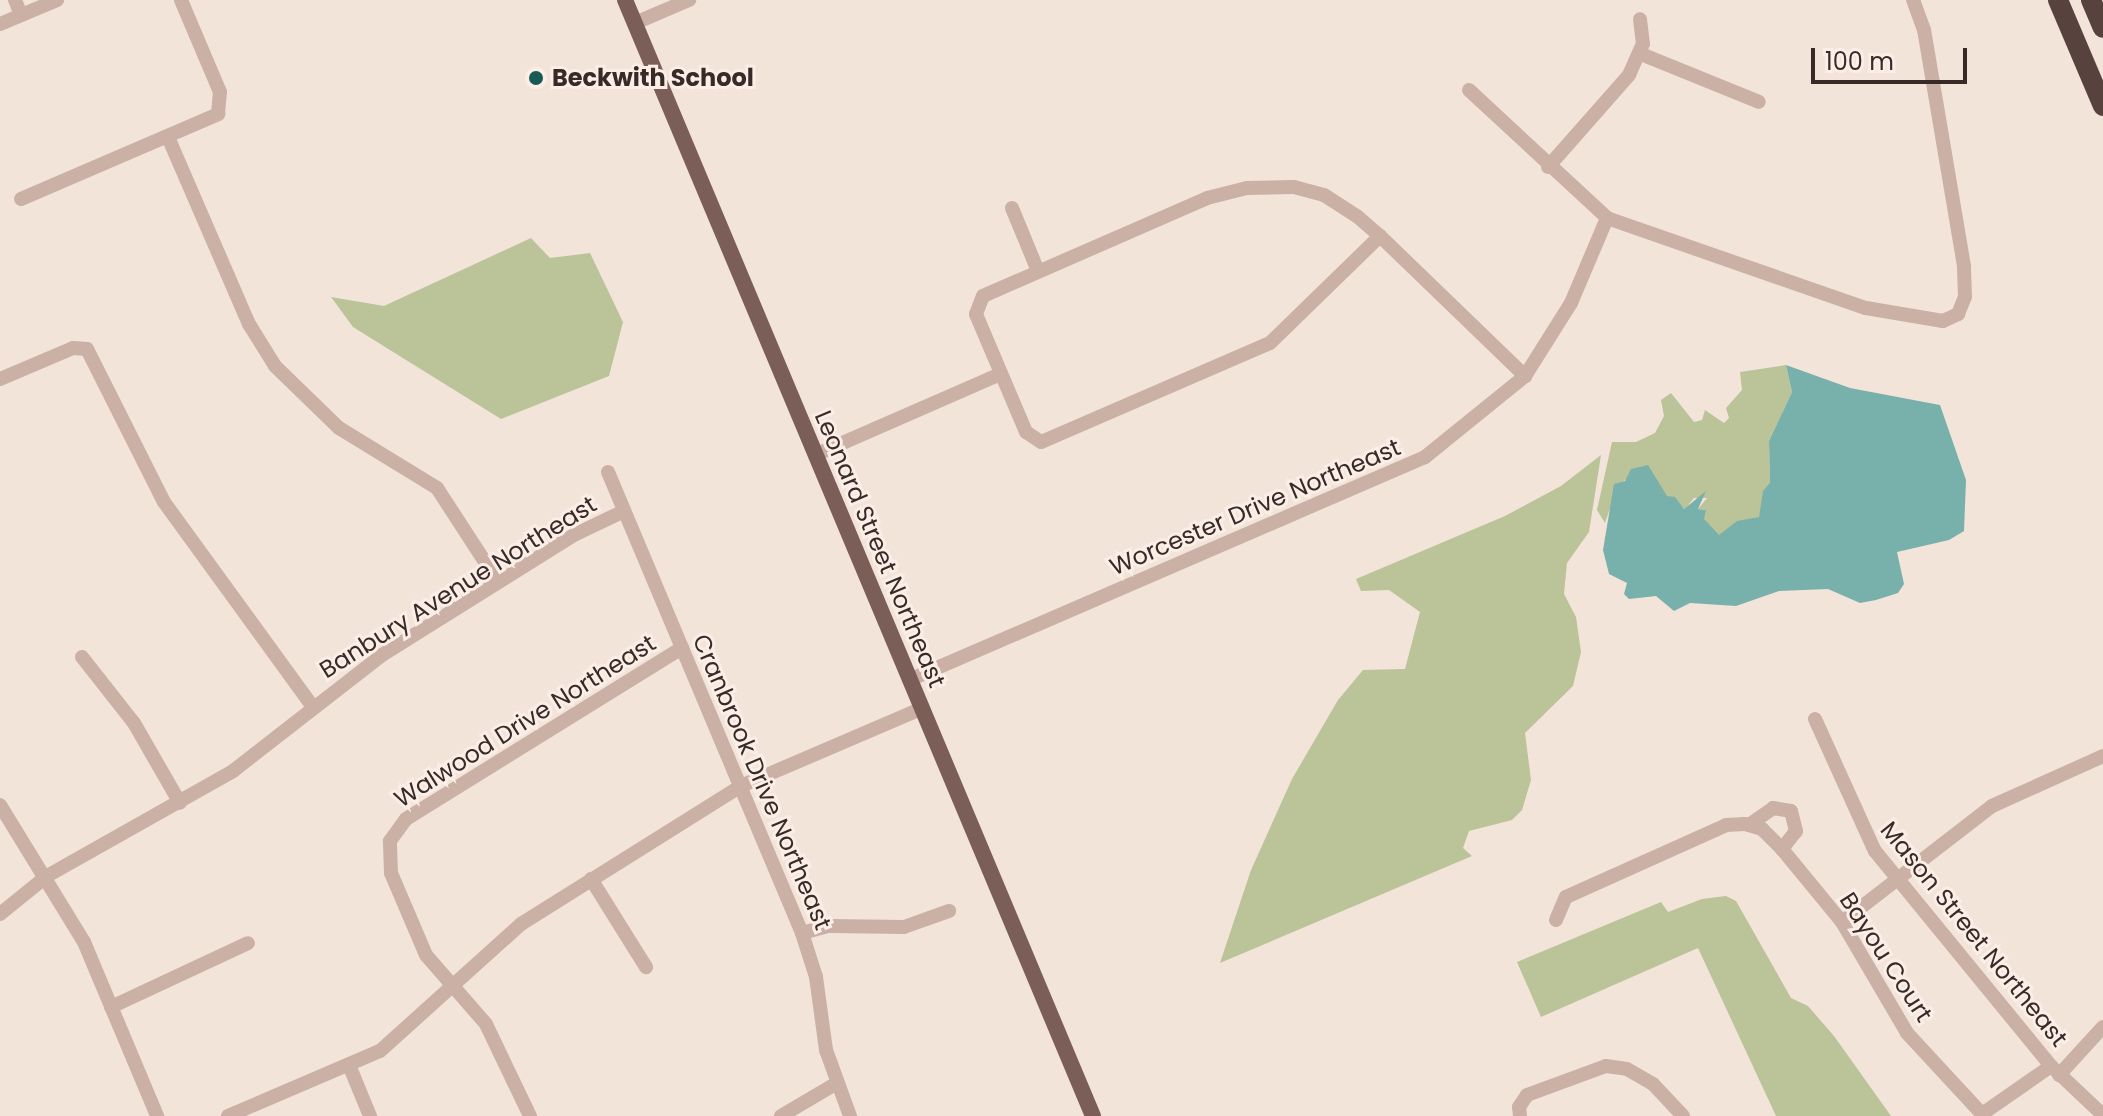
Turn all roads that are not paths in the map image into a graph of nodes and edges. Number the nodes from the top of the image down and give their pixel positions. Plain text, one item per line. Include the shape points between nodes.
1 (15, 0) edge
2 (57, 0) edge
3 (181, 0) edge
4 (625, 0) edge
5 (689, 0) edge
6 (1913, 0) edge
7 (2058, 0) edge
8 (2091, 0) edge
9 (21, 15) junction
10 (1640, 19) dead end
11 (635, 23) junction
12 (0, 24) edge
13 (2103, 28) edge
14 (1641, 54) junction
15 (1469, 90) dead end
16 (1759, 102) dead end
17 (2103, 106) edge
18 (168, 137) junction
19 (1548, 167) junction
20 (21, 199) dead end
21 (1012, 208) dead end
22 (1607, 218) junction
23 (1380, 236) junction
24 (1038, 271) junction
25 (1000, 374) junction
26 (1525, 376) junction
27 (0, 379) edge
28 (815, 455) junction
29 (608, 472) dead end
30 (624, 511) junction
31 (498, 582) junction
32 (682, 648) junction
33 (82, 657) dead end
34 (909, 680) junction
35 (312, 706) junction
36 (921, 709) junction
37 (1815, 719) dead end
38 (2103, 756) edge
39 (741, 786) junction
40 (180, 803) junction
41 (0, 805) edge
42 (1749, 825) junction
43 (1782, 849) junction
44 (47, 876) junction
45 (591, 879) junction
46 (1898, 880) junction
47 (949, 911) dead end
48 (0, 914) edge
49 (1556, 920) dead end
50 (1842, 922) junction
51 (802, 933) junction
52 (248, 943) dead end
53 (646, 967) dead end
54 (453, 985) junction
55 (111, 1007) junction
56 (2103, 1027) edge
57 (349, 1065) junction
58 (2055, 1070) junction
59 (837, 1083) junction
60 (2103, 1115) edge
61 (157, 1116) edge
62 (228, 1116) edge
63 (370, 1116) edge
64 (530, 1116) edge
65 (781, 1116) edge
66 (850, 1116) edge
67 (1093, 1116) edge
68 (1520, 1116) edge
69 (1683, 1116) edge

1 - 9 street
2 - 9 street
3 - 18 street via 222,108
4 - 11 main road, Leonard Street Northeast
5 - 11 street
6 - 22 street via 1924,30 1964,266 1965,297 1952,318 1928,322 1866,308
7 - 17 highway
8 - 13 highway
9 - 12 street
10 - 14 street
11 - 28 main road, Leonard Street Northeast
14 - 16 street
14 - 19 street via 1615,95
15 - 19 street
18 - 20 street
18 - 31 street via 244,314 275,366 339,428 437,488
19 - 22 street
21 - 24 street
22 - 26 street, Worcester Drive Northeast via 1571,303
23 - 24 street via 1324,195 1278,186 1247,188 1207,198
23 - 25 street via 1270,343 1041,442 1026,432
23 - 26 street
24 - 25 street via 978,300 976,314
25 - 28 street
26 - 34 street, Worcester Drive Northeast via 1463,429 1394,473
27 - 35 street via 81,346 91,356 166,506
28 - 34 main road, Leonard Street Northeast
29 - 30 street, Cranbrook Drive Northeast
30 - 31 street, Banbury Avenue Northeast
30 - 32 street, Cranbrook Drive Northeast
31 - 35 street, Banbury Avenue Northeast
32 - 39 street, Cranbrook Drive Northeast
32 - 54 street, Walwood Drive Northeast via 406,819 394,833 388,854 391,873 426,955
33 - 40 street via 134,723
34 - 36 main road, Leonard Street Northeast
35 - 40 street, Banbury Avenue Northeast via 233,771
36 - 39 street
36 - 67 main road, Leonard Street Northeast
37 - 46 street, Mason Street Northeast via 1865,836
38 - 46 street via 1992,806
39 - 45 street
39 - 51 street, Cranbrook Drive Northeast
40 - 44 street, Banbury Avenue Northeast
41 - 44 street
42 - 43 street, Bayou Court via 1762,829
42 - 43 street via 1773,808 1791,811 1796,831
42 - 49 street via 1726,825 1566,897
43 - 50 street, Bayou Court
44 - 48 street, Banbury Avenue Northeast
44 - 55 street via 84,942
45 - 53 street
45 - 54 street via 521,924
46 - 50 street
46 - 58 street, Mason Street Northeast
47 - 51 street via 904,927 829,926
50 - 58 street, Bayou Court via 1907,1033 1982,1114
51 - 59 street, Cranbrook Drive Northeast
52 - 55 street
54 - 57 street via 396,1040
54 - 64 street via 494,1036
55 - 61 street
56 - 58 street
57 - 62 street
57 - 63 street
58 - 60 street, Mason Street Northeast
59 - 65 street
59 - 66 street, Cranbrook Drive Northeast
68 - 69 street via 1527,1095 1606,1066 1627,1069 1653,1084

